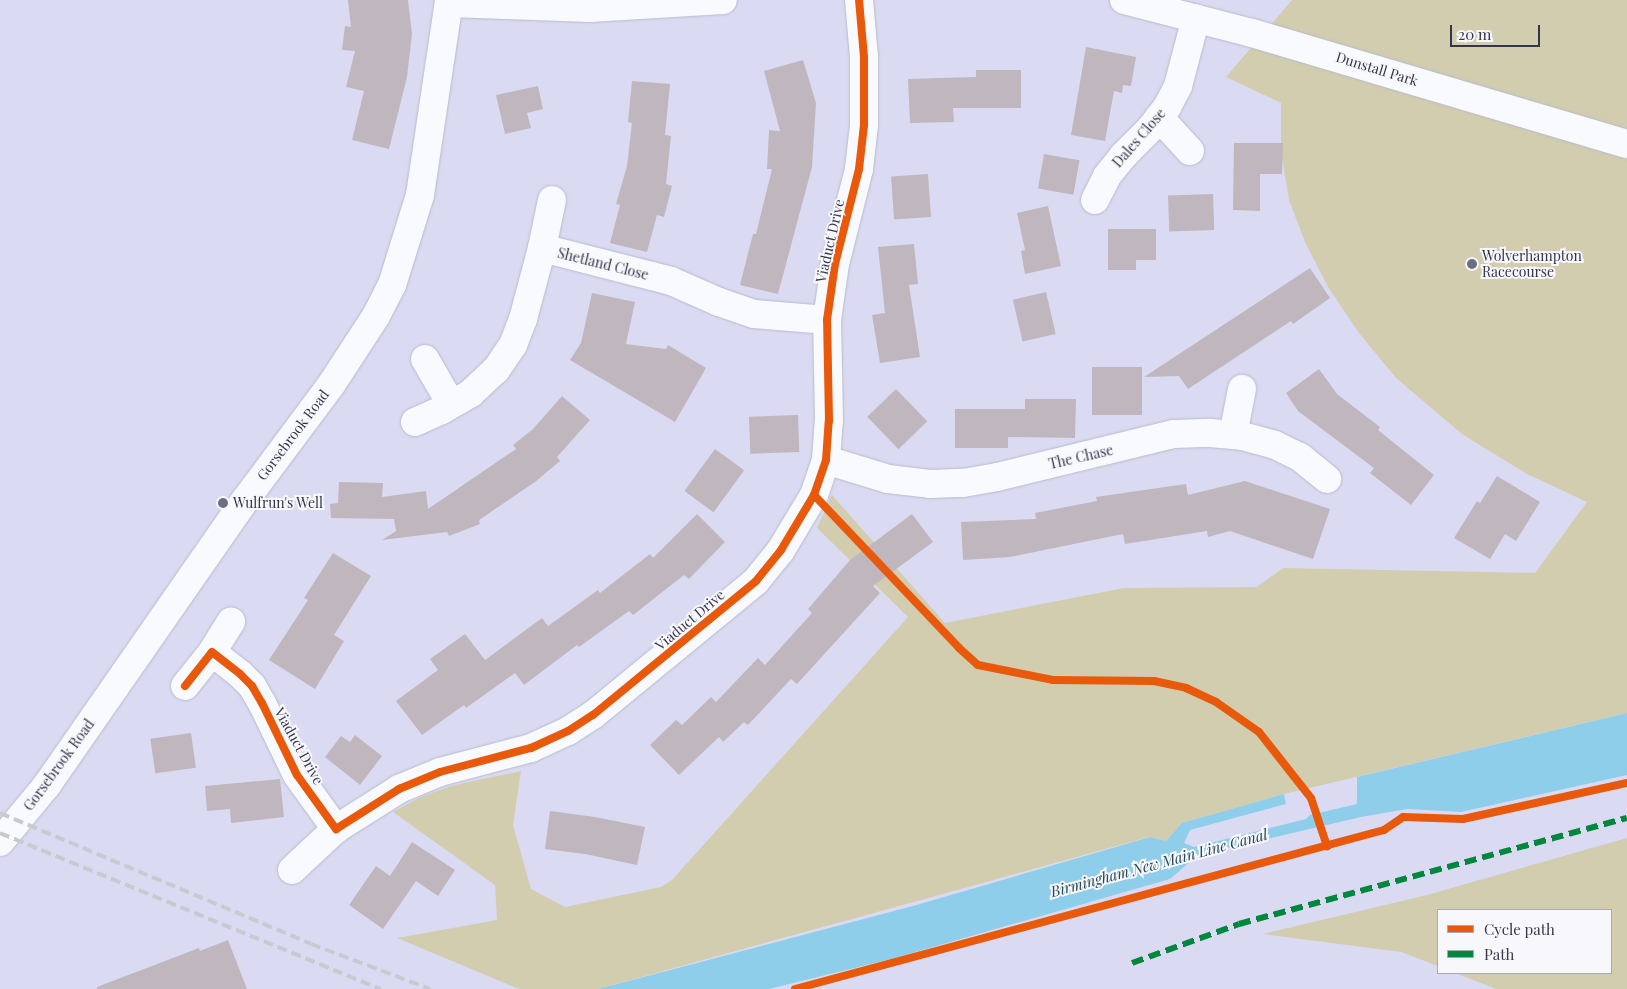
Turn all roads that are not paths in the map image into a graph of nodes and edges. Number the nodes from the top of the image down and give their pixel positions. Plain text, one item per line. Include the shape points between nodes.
1 (723, 0) edge
2 (859, 0) edge
3 (1124, 0) edge
4 (449, 2) edge
5 (1196, 18) junction
6 (1159, 117) junction
7 (1627, 144) edge
8 (1190, 151) dead end
9 (552, 200) dead end
10 (1096, 200) dead end
11 (542, 248) junction
12 (827, 320) junction
13 (425, 359) dead end
14 (1242, 389) dead end
15 (451, 404) junction
16 (415, 422) dead end
17 (1234, 435) junction
18 (826, 460) junction
19 (1327, 479) dead end
20 (231, 622) dead end
21 (212, 652) junction
22 (185, 686) dead end
23 (336, 829) junction
24 (0, 842) edge
25 (292, 870) dead end

1 - 4 street via 590,8
2 - 12 street, Viaduct Drive via 864,57 864,125 859,170 835,264
3 - 5 street, Dunstall Park
4 - 24 street, Gorsebrook Road via 420,195 392,284 376,316 331,385 246,499 47,785
5 - 6 street, Dales Close via 1178,86
5 - 7 street, Dunstall Park
6 - 8 street
6 - 10 street, Dales Close via 1107,176
9 - 11 street
11 - 12 street, Shetland Close via 671,281 754,314
11 - 15 street, Shetland Close via 532,290 513,344 496,370 471,393
12 - 18 street, Viaduct Drive
13 - 15 street
14 - 17 street
15 - 16 street, Shetland Close
17 - 18 street, The Chase via 1174,434 963,483 930,484 888,479
17 - 19 street, The Chase via 1275,446 1300,457
18 - 23 street, Viaduct Drive via 814,495 781,550 756,580 593,716 568,732 531,748 440,772 399,789
20 - 21 street
21 - 22 street
21 - 23 street, Viaduct Drive via 252,686 297,775
23 - 25 street, Viaduct Drive

